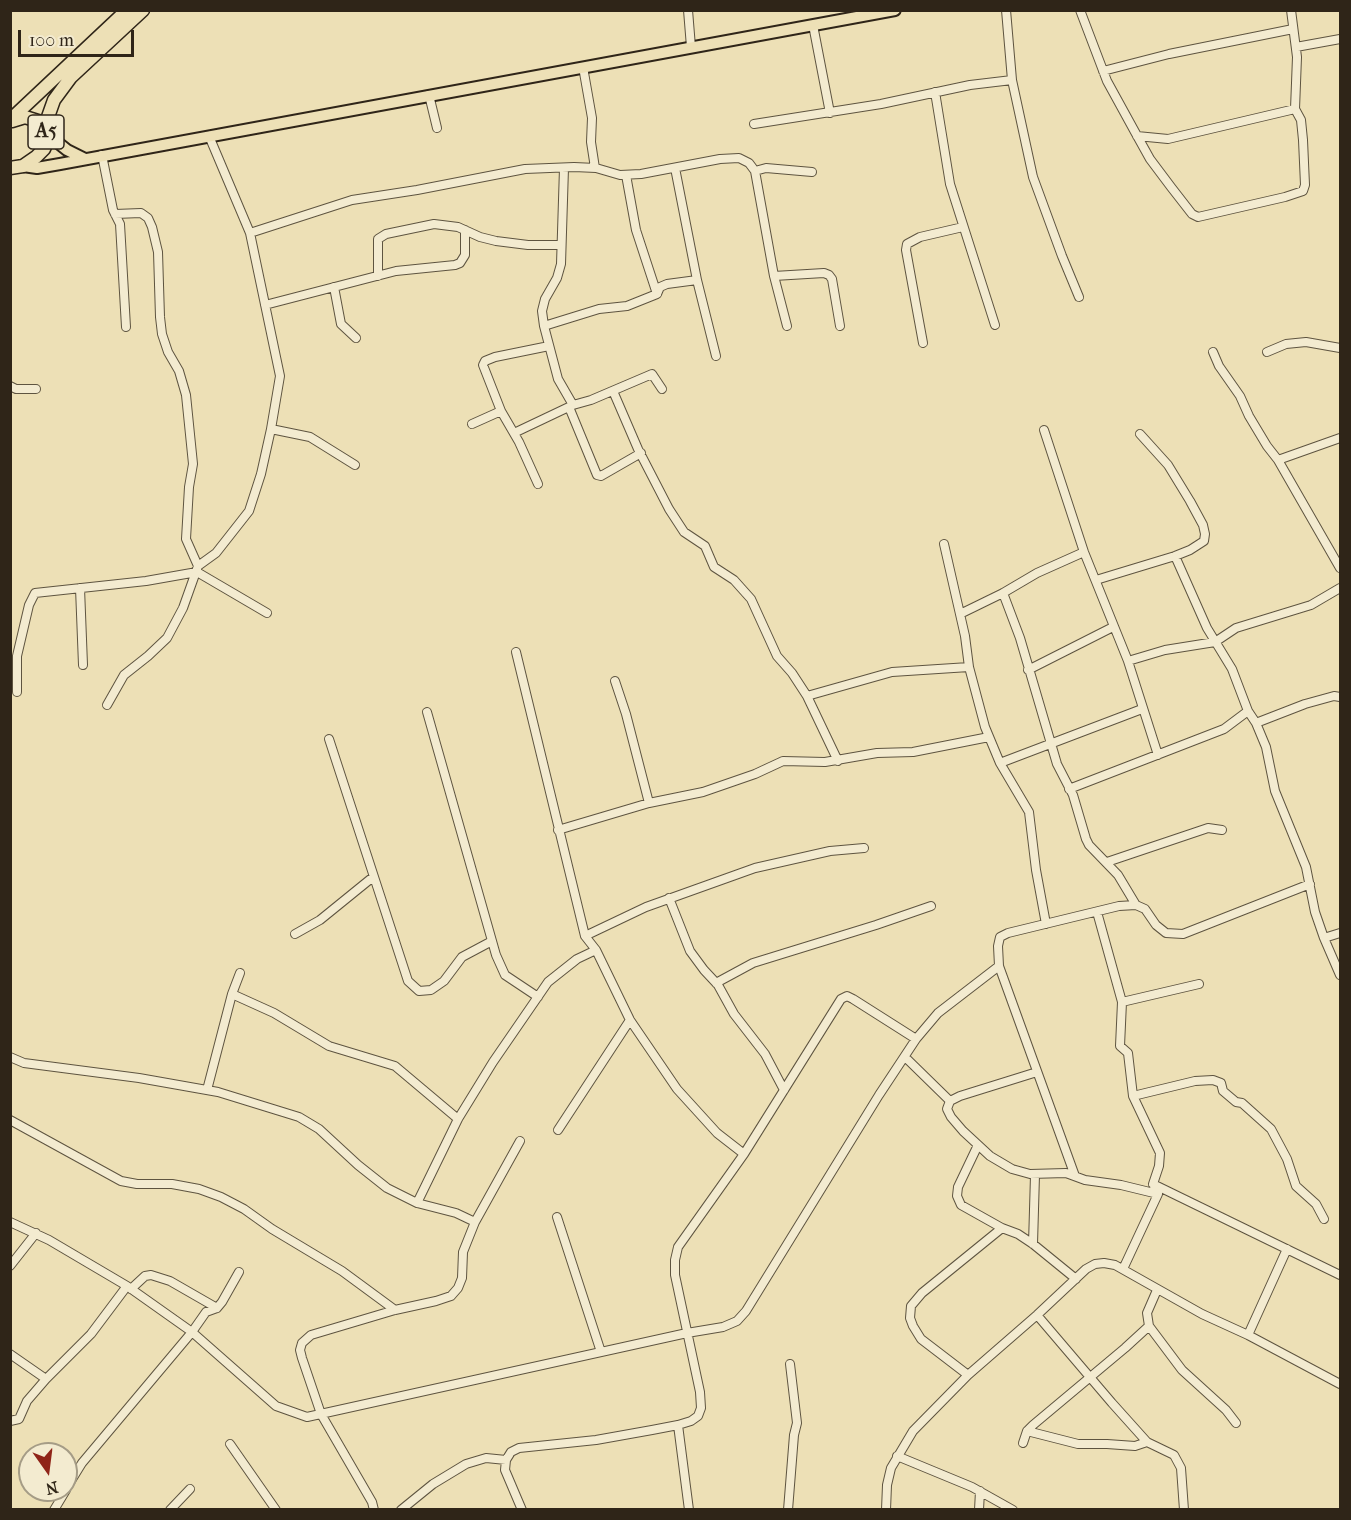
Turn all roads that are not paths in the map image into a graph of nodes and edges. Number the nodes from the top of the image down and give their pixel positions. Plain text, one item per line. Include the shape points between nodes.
1 (127, 10) edge
2 (143, 10) edge
3 (688, 10) edge
4 (895, 10) edge
5 (1006, 10) edge
6 (1080, 10) edge
7 (1291, 10) edge
8 (813, 25) junction
9 (1293, 29) junction
10 (1341, 39) edge
11 (691, 47) junction
12 (1296, 47) junction
13 (583, 67) junction
14 (1103, 71) junction
15 (1012, 80) junction
16 (935, 92) junction
17 (429, 96) junction
18 (1295, 109) junction
19 (830, 113) junction
20 (10, 121) edge
21 (754, 124) dead end
22 (437, 128) dead end
23 (45, 132) junction
24 (209, 136) junction
25 (1137, 136) junction
26 (102, 155) junction
27 (85, 159) junction
28 (17, 167) edge
29 (564, 168) junction
30 (595, 168) junction
31 (675, 168) junction
32 (755, 171) junction
33 (812, 171) dead end
34 (626, 175) junction
35 (115, 214) junction
36 (963, 227) junction
37 (465, 230) junction
38 (250, 233) junction
39 (561, 245) junction
40 (378, 276) junction
41 (774, 276) junction
42 (697, 280) junction
43 (334, 287) junction
44 (657, 294) junction
45 (1079, 297) dead end
46 (265, 306) junction
47 (544, 326) junction
48 (787, 326) dead end
49 (840, 326) dead end
50 (995, 326) dead end
51 (126, 327) dead end
52 (356, 338) dead end
53 (923, 343) dead end
54 (549, 346) junction
55 (1341, 348) edge
56 (1267, 351) dead end
57 (1213, 352) dead end
58 (716, 357) dead end
59 (10, 386) edge
60 (36, 389) dead end
61 (662, 389) dead end
62 (613, 391) junction
63 (571, 406) junction
64 (501, 411) junction
65 (472, 424) dead end
66 (271, 429) junction
67 (1044, 430) dead end
68 (514, 433) junction
69 (1140, 434) dead end
70 (1341, 438) edge
71 (641, 453) junction
72 (1278, 460) junction
73 (355, 465) dead end
74 (538, 484) dead end
75 (944, 544) dead end
76 (1084, 552) junction
77 (1175, 556) junction
78 (1341, 568) edge
79 (198, 569) junction
80 (1096, 580) junction
81 (80, 588) junction
82 (1341, 588) edge
83 (1003, 593) junction
84 (267, 613) dead end
85 (960, 614) junction
86 (1113, 627) junction
87 (1215, 642) junction
88 (516, 652) dead end
89 (1128, 661) junction
90 (83, 665) dead end
91 (969, 667) junction
92 (1028, 670) junction
93 (615, 681) dead end
94 (17, 692) dead end
95 (807, 696) junction
96 (1341, 697) edge
97 (107, 705) dead end
98 (1142, 709) junction
99 (1248, 711) junction
100 (427, 712) dead end
101 (1256, 723) junction
102 (989, 737) junction
103 (329, 739) dead end
104 (1052, 742) junction
105 (1158, 755) junction
106 (838, 761) junction
107 (1000, 762) junction
108 (1069, 789) junction
109 (649, 803) junction
110 (558, 830) junction
111 (1222, 830) dead end
112 (864, 848) dead end
113 (1107, 862) junction
114 (374, 877) junction
115 (1310, 884) junction
116 (669, 898) junction
117 (1136, 905) junction
118 (931, 906) dead end
119 (1097, 912) junction
120 (1046, 924) junction
121 (1341, 933) edge
122 (296, 934) dead end
123 (585, 936) junction
124 (1324, 938) junction
125 (492, 941) junction
126 (596, 950) junction
127 (999, 966) junction
128 (240, 973) dead end
129 (1341, 975) edge
130 (716, 983) junction
131 (1199, 984) dead end
132 (232, 994) junction
133 (538, 997) junction
134 (1122, 1002) junction
135 (630, 1020) junction
136 (916, 1039) junction
137 (905, 1056) junction
138 (10, 1057) edge
139 (1037, 1072) junction
140 (207, 1090) junction
141 (784, 1090) junction
142 (1133, 1096) junction
143 (950, 1101) junction
144 (458, 1119) junction
145 (10, 1120) edge
146 (558, 1130) dead end
147 (520, 1141) dead end
148 (978, 1145) junction
149 (744, 1154) junction
150 (1035, 1175) junction
151 (1075, 1176) junction
152 (1153, 1184) junction
153 (1158, 1194) junction
154 (417, 1203) junction
155 (557, 1217) dead end
156 (1324, 1219) dead end
157 (10, 1222) edge
158 (475, 1222) junction
159 (1002, 1228) junction
160 (36, 1233) junction
161 (1033, 1244) junction
162 (1287, 1249) junction
163 (10, 1266) edge
164 (1122, 1269) junction
165 (239, 1272) dead end
166 (1341, 1275) edge
167 (1076, 1279) junction
168 (129, 1287) junction
169 (1158, 1290) junction
170 (218, 1308) junction
171 (395, 1310) junction
172 (1037, 1315) junction
173 (1149, 1326) junction
174 (192, 1332) junction
175 (687, 1333) junction
176 (1248, 1335) junction
177 (601, 1352) junction
178 (10, 1354) edge
179 (790, 1364) dead end
180 (968, 1375) junction
181 (1089, 1377) junction
182 (46, 1379) junction
183 (1341, 1384) edge
184 (321, 1414) junction
185 (10, 1421) edge
186 (1236, 1423) dead end
187 (678, 1425) junction
188 (1027, 1431) junction
189 (1148, 1442) junction
190 (1023, 1443) dead end
191 (230, 1444) dead end
192 (897, 1456) junction
193 (506, 1460) junction
194 (78, 1470) edge
195 (190, 1489) dead end
196 (980, 1491) junction
197 (170, 1509) edge
198 (276, 1509) edge
199 (374, 1509) edge
200 (401, 1509) edge
201 (522, 1509) edge
202 (689, 1509) edge
203 (788, 1509) edge
204 (886, 1509) edge
205 (979, 1509) edge
206 (1012, 1509) edge
207 (1184, 1509) edge

1 - 20 highway, A5
2 - 23 highway, A5 via 71,77 54,100
3 - 11 street
4 - 8 main road
5 - 15 street
6 - 14 street
7 - 9 street
8 - 11 main road
8 - 19 street
9 - 12 street
9 - 14 street
10 - 12 street
11 - 13 main road
12 - 18 street
13 - 17 main road
13 - 30 street
14 - 25 street
15 - 16 street
15 - 45 street via 1033,177
16 - 19 street
16 - 36 street via 945,162
17 - 22 street
17 - 24 main road
18 - 25 street via 1168,139
18 - 25 street via 1301,120 1303,191 1198,217 1150,159
19 - 21 street
20 - 23 highway, A5 via 33,118 45,126
23 - 27 main road
23 - 28 highway, A5 via 44,149
24 - 26 main road
24 - 38 street
26 - 27 main road
26 - 35 street
27 - 28 main road via 37,168
29 - 30 street
29 - 38 street via 525,169 352,200
29 - 39 street
30 - 34 street
31 - 32 street via 739,158
31 - 34 street
31 - 42 street
32 - 33 street
32 - 41 street
34 - 44 street via 636,230
35 - 51 street via 120,224
35 - 79 street via 144,214 156,244 162,334 186,395 193,464 186,539
36 - 50 street
36 - 53 street via 907,244
37 - 39 street via 496,241
37 - 40 street via 465,255 460,263
37 - 40 street via 434,224 381,237 377,244
38 - 46 street
39 - 47 street via 557,278 542,311
40 - 43 street
41 - 48 street
41 - 49 street via 828,274
42 - 44 street via 667,284
42 - 58 street
43 - 46 street
43 - 52 street via 341,324
44 - 47 street via 627,306 599,309
46 - 66 street via 280,376
47 - 54 street
54 - 63 street
54 - 64 street via 485,361 484,372
55 - 56 street via 1306,342
57 - 72 street
59 - 60 street
61 - 62 street via 652,374
62 - 63 street
62 - 71 street
63 - 68 street
63 - 71 street via 597,475
64 - 65 street
64 - 68 street
66 - 73 street via 310,437
66 - 79 street via 249,511
67 - 76 street
68 - 74 street
69 - 77 street via 1168,465 1203,525 1205,534 1200,545
70 - 72 street
71 - 95 street via 681,529 705,546 714,567 734,580 751,599 777,656
72 - 78 street
75 - 85 street
76 - 80 street
76 - 83 street
77 - 80 street
77 - 87 street
79 - 81 street via 146,581
79 - 84 street
79 - 97 street via 167,638 124,675
80 - 86 street
81 - 90 street
81 - 94 street via 35,593 17,656
82 - 87 street via 1311,605 1236,628
83 - 85 street
83 - 92 street
85 - 91 street
86 - 89 street
86 - 92 street
87 - 89 street
87 - 99 street via 1232,669
88 - 110 street
89 - 98 street
91 - 95 street via 892,672
91 - 102 street
92 - 104 street
93 - 109 street
95 - 106 street
96 - 101 street via 1305,704
98 - 104 street
98 - 105 street
99 - 101 street
99 - 105 street via 1224,729
100 - 125 street
101 - 115 street via 1266,747 1275,791
102 - 106 street via 914,752 877,753
102 - 107 street
103 - 114 street
104 - 107 street
104 - 108 street
105 - 108 street
106 - 109 street via 783,761 703,792
107 - 120 street via 1029,812
108 - 113 street via 1086,839
109 - 110 street
110 - 123 street
111 - 113 street via 1208,828
112 - 116 street via 773,863
113 - 117 street
114 - 122 street via 321,920
114 - 125 street via 408,981 419,991 431,990 444,981 462,957
115 - 117 street via 1183,934 1166,933 1145,909
115 - 124 street
116 - 123 street
116 - 130 street via 690,951
117 - 119 street
118 - 130 street via 753,963
119 - 120 street
119 - 134 street
120 - 127 street via 1000,938
121 - 124 street
123 - 126 street
124 - 129 street
125 - 133 street via 505,975
126 - 133 street via 560,971
126 - 135 street
127 - 136 street via 938,1013
127 - 139 street
128 - 132 street
130 - 141 street via 765,1054
131 - 134 street
132 - 140 street
132 - 144 street via 274,1012 329,1046 395,1066
133 - 144 street
134 - 142 street via 1120,1046 1128,1053
135 - 146 street
135 - 149 street via 677,1089 717,1133
136 - 137 street
136 - 141 street via 847,996 835,1007
137 - 143 street
137 - 175 street via 746,1311 737,1321 723,1327
138 - 140 street via 24,1063
139 - 143 street
139 - 151 street
140 - 154 street via 299,1117 319,1129 387,1188
141 - 149 street
142 - 152 street via 1160,1153
142 - 156 street via 1196,1081 1221,1083 1223,1091 1271,1129 1296,1186 1316,1204
143 - 148 street via 947,1109 951,1117
144 - 154 street
145 - 171 street via 121,1181 172,1184 221,1197 342,1271
147 - 158 street
148 - 150 street via 1012,1169
148 - 159 street via 958,1187 958,1201
149 - 175 street via 678,1247 675,1275
150 - 151 street
150 - 161 street
151 - 153 street
152 - 153 street
152 - 162 street
153 - 164 street
154 - 158 street
155 - 177 street
157 - 160 street
158 - 171 street via 463,1252 462,1278 451,1296
159 - 161 street
159 - 180 street via 911,1306 910,1318 921,1339
160 - 163 street
160 - 168 street
161 - 167 street
162 - 166 street
162 - 176 street
164 - 167 street via 1095,1264
164 - 169 street
165 - 170 street
167 - 172 street
168 - 170 street via 151,1275 170,1281
168 - 174 street
168 - 182 street via 91,1334
169 - 173 street via 1147,1313
169 - 176 street
170 - 174 street via 206,1312
171 - 184 street via 311,1335 302,1343 302,1358
172 - 180 street
172 - 181 street
173 - 181 street
173 - 186 street via 1182,1370
174 - 184 street via 276,1407 307,1417
174 - 194 street
175 - 177 street
175 - 187 street via 701,1408 698,1416
176 - 183 street
177 - 184 street
178 - 182 street
179 - 203 street via 797,1423
180 - 192 street via 914,1431
181 - 188 street
181 - 189 street
182 - 185 street via 27,1401 19,1419
184 - 199 street
187 - 193 street via 596,1440 525,1446 511,1452
187 - 202 street
188 - 189 street via 1078,1444 1135,1446
188 - 190 street
189 - 207 street via 1174,1455 1181,1468
191 - 198 street
192 - 196 street
192 - 204 street via 887,1485
193 - 200 street via 486,1458 466,1464
193 - 201 street via 505,1470
195 - 197 street
196 - 205 street
196 - 206 street

